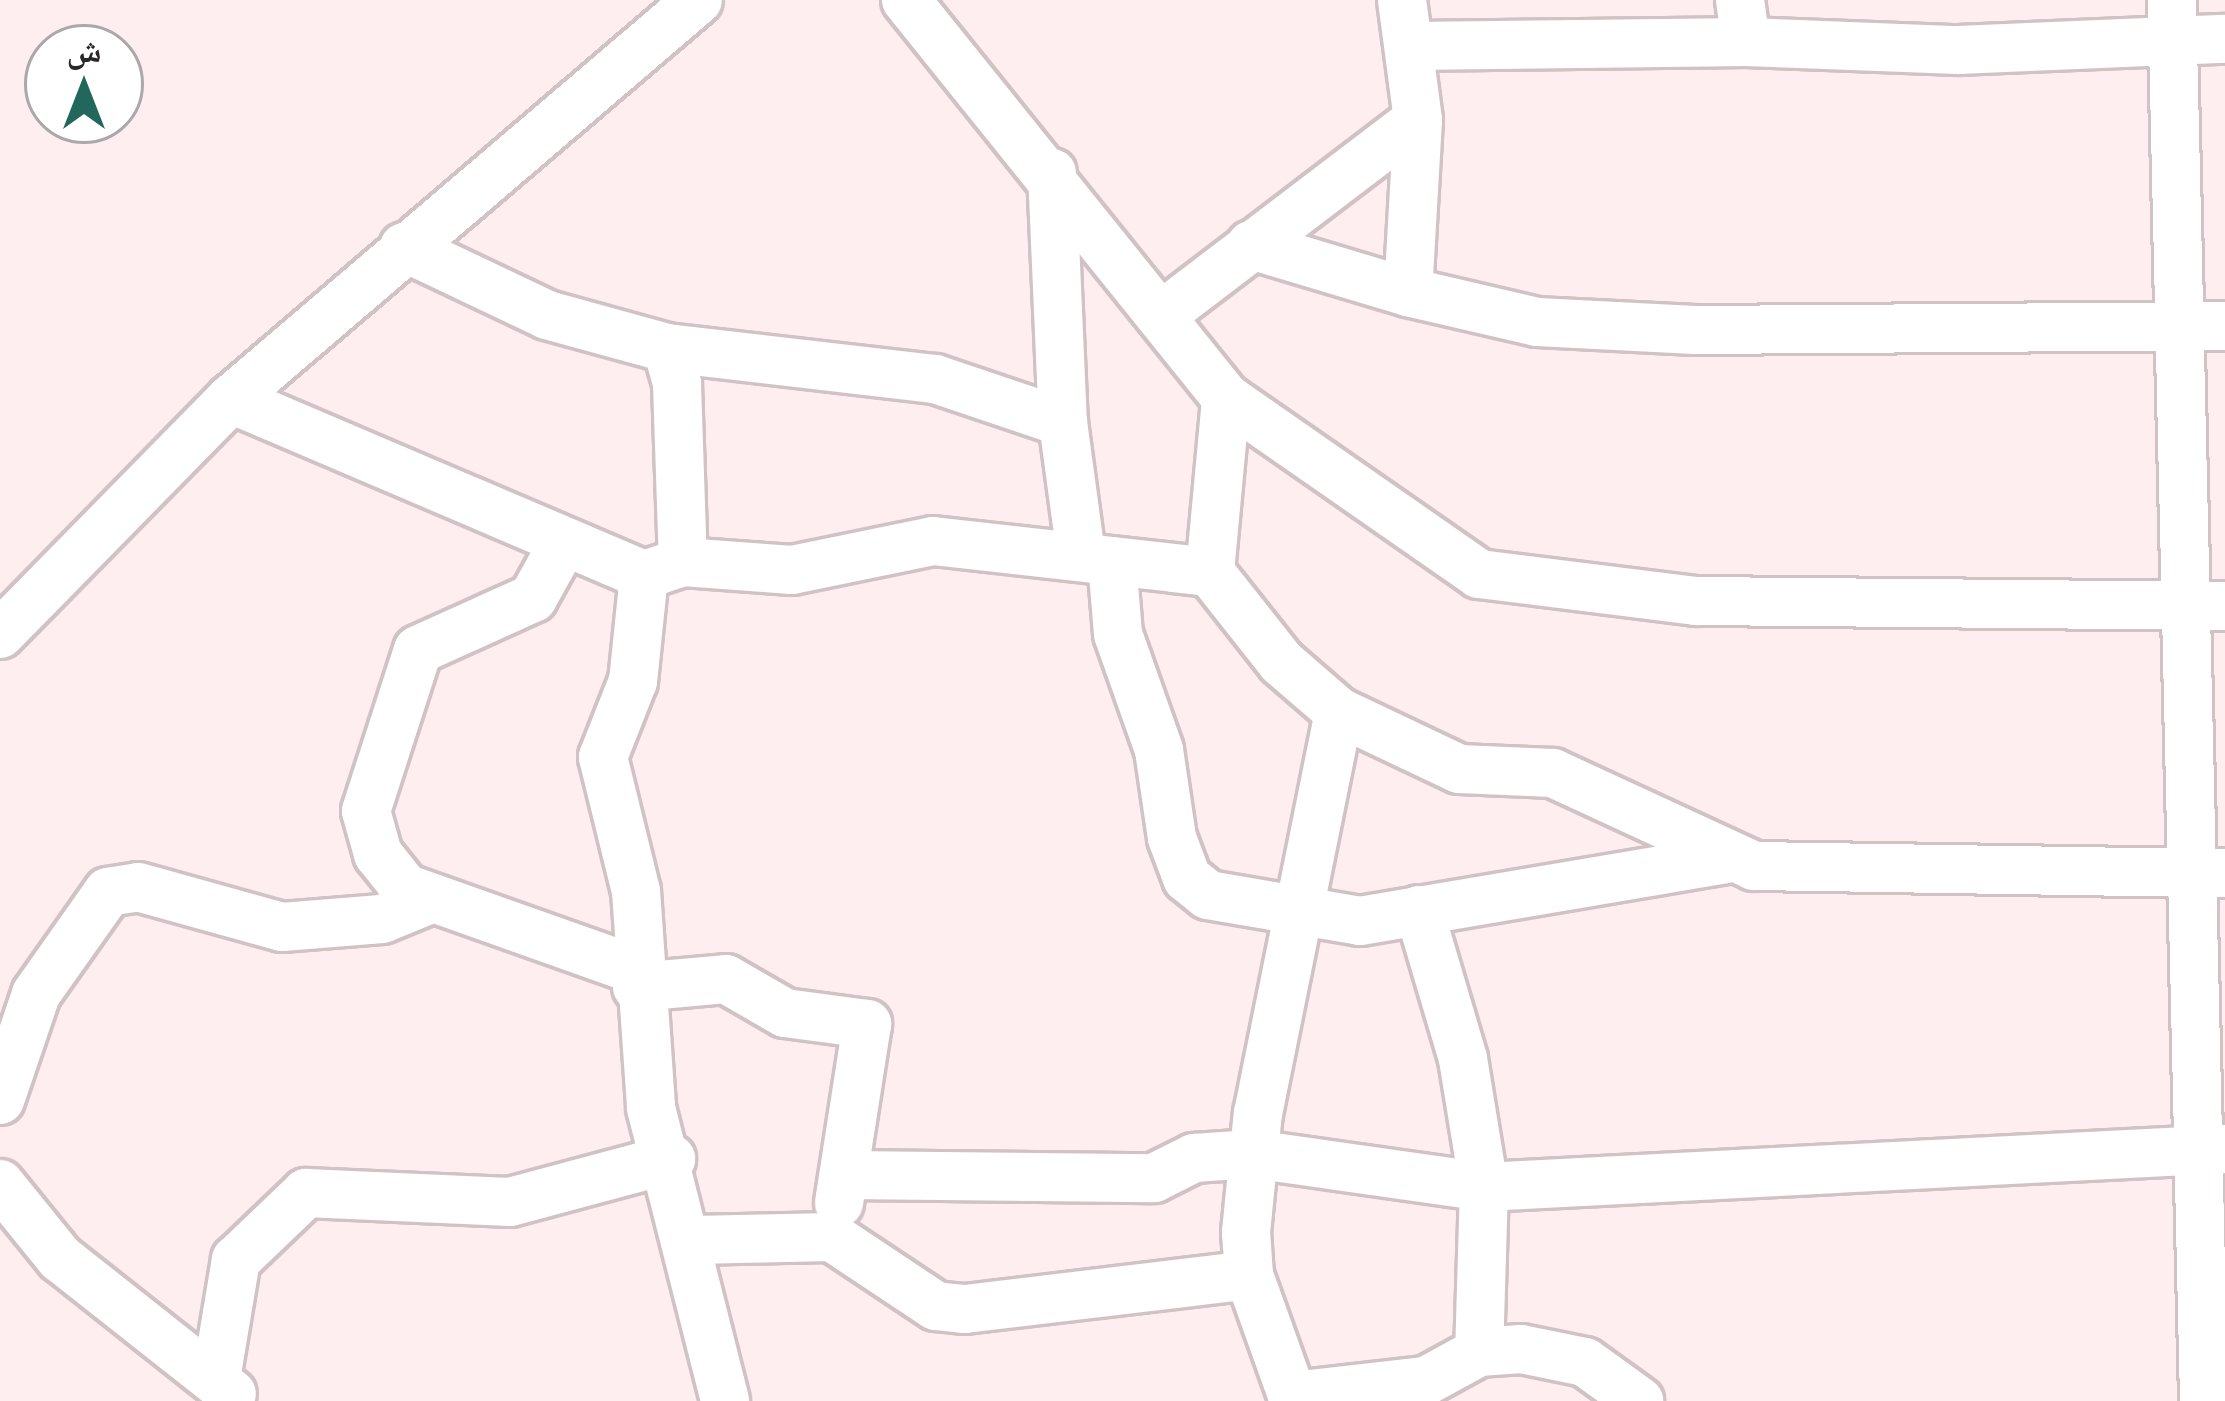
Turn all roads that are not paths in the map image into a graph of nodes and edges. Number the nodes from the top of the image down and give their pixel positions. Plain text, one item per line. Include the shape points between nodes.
1 (698, 0) edge
2 (906, 0) edge
3 (1743, 21) edge
4 (2171, 21) edge
5 (1407, 23) edge
6 (2225, 39) edge
7 (1418, 120) junction
8 (1052, 173) junction
9 (1251, 245) junction
10 (404, 248) junction
11 (1408, 292) junction
12 (1163, 314) junction
13 (2225, 326) edge
14 (2177, 327) junction
15 (667, 348) junction
16 (231, 398) junction
17 (1226, 398) junction
18 (1063, 422) junction
19 (564, 542) junction
20 (1097, 558) junction
21 (663, 568) junction
22 (1210, 572) junction
23 (2205, 605) edge
24 (0, 634) edge
25 (1339, 712) junction
26 (1725, 859) junction
27 (2207, 874) edge
28 (428, 900) junction
29 (1419, 910) junction
30 (1300, 917) junction
31 (636, 979) junction
32 (0, 1100) edge
33 (2209, 1150) edge
34 (1253, 1154) junction
35 (671, 1159) junction
36 (845, 1175) junction
37 (0, 1184) edge
38 (1484, 1187) junction
39 (832, 1237) junction
40 (692, 1240) junction
41 (1249, 1276) junction
42 (1479, 1352) junction
43 (228, 1390) edge
44 (1293, 1398) edge
45 (724, 1401) edge
46 (1639, 1401) edge
47 (2204, 1401) edge

1 - 10 street
2 - 8 street
3 - 4 street via 1958,50
3 - 5 street
4 - 6 street
4 - 14 street
5 - 7 street
7 - 9 street
7 - 11 street
8 - 12 street
8 - 18 street
9 - 11 street
9 - 12 street
10 - 15 street via 547,315
10 - 16 street
11 - 14 street via 1537,322 1695,330
12 - 17 street
13 - 14 street
14 - 23 street
15 - 18 street via 913,375
15 - 21 street via 683,428
16 - 19 street
16 - 24 street
17 - 22 street
17 - 23 street via 1442,553 1512,586 1696,601
18 - 20 street
19 - 21 street
19 - 28 street via 519,609 418,650 366,811 389,874
20 - 21 street via 933,541 792,570
20 - 22 street
20 - 30 street via 1159,750 1187,878 1208,895
21 - 31 street via 603,757 636,891
22 - 25 street via 1281,662
23 - 27 street
25 - 26 street via 1459,770 1552,773
25 - 30 street
26 - 27 street
26 - 29 street
27 - 33 street
28 - 31 street
28 - 32 street via 382,919 282,927 139,887 108,892 36,994
29 - 30 street
29 - 38 street via 1463,1059
30 - 34 street
31 - 35 street via 651,1108
31 - 36 street via 726,979 784,1013 867,1024
33 - 38 street
33 - 47 street
34 - 36 street via 1194,1158 1154,1178
34 - 38 street
34 - 41 street
35 - 40 street
35 - 43 street via 510,1202 306,1193 236,1259
36 - 39 street
37 - 43 street via 60,1258
38 - 42 street
39 - 40 street
39 - 41 street via 936,1306 965,1309
40 - 45 street
41 - 44 street
42 - 44 street via 1426,1381
42 - 46 street via 1551,1350

